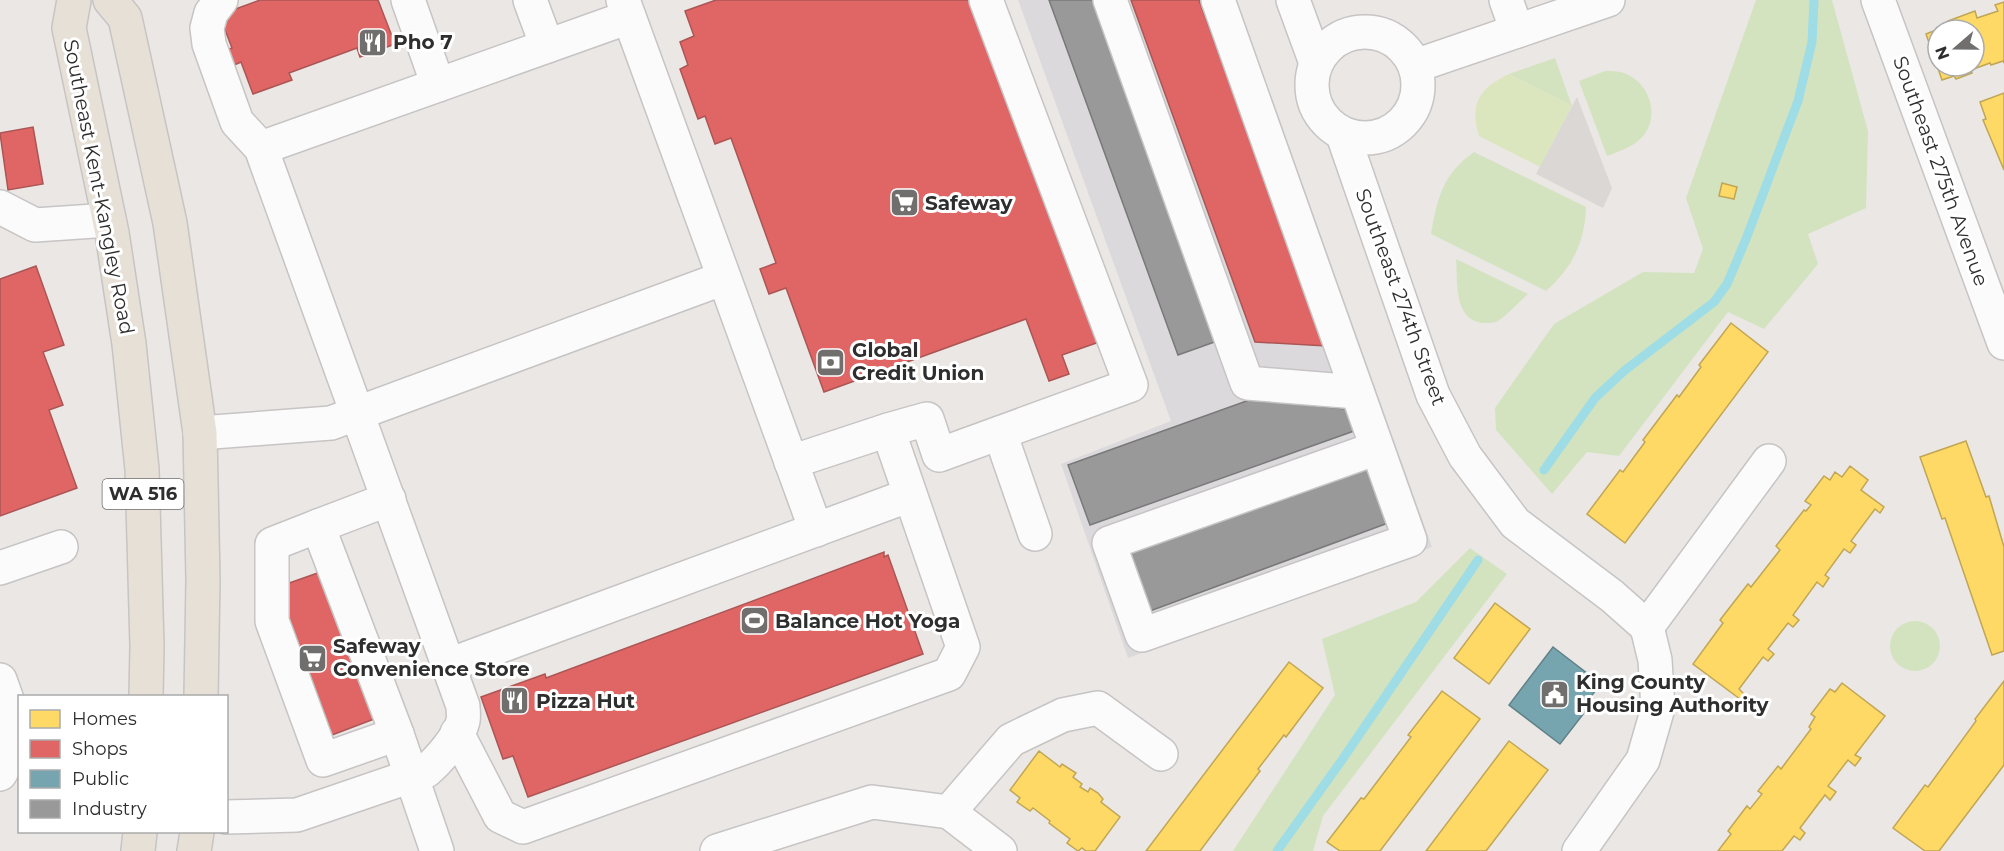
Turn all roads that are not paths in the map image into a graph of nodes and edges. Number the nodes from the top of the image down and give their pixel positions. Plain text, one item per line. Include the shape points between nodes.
1 (74, 0) edge
2 (110, 0) edge
3 (221, 0) edge
4 (408, 0) edge
5 (530, 0) edge
6 (986, 0) edge
7 (1110, 0) edge
8 (1218, 0) edge
9 (1293, 0) edge
10 (1506, 0) edge
11 (1608, 0) edge
12 (1878, 0) edge
13 (626, 8) edge
14 (1517, 31) junction
15 (547, 46) junction
16 (1316, 63) junction
17 (1415, 66) junction
18 (438, 85) junction
19 (1344, 135) junction
20 (261, 148) junction
21 (0, 207) edge
22 (109, 220) junction
23 (724, 278) junction
24 (2004, 343) edge
25 (1357, 392) junction
26 (357, 413) junction
27 (888, 430) junction
28 (200, 433) junction
29 (1000, 433) junction
30 (1377, 448) junction
31 (1769, 461) dead end
32 (791, 462) junction
33 (910, 495) junction
34 (388, 499) junction
35 (318, 526) junction
36 (816, 530) junction
37 (1035, 534) dead end
38 (61, 547) dead end
39 (0, 568) edge
40 (1647, 627) junction
41 (448, 665) junction
42 (0, 680) edge
43 (146, 695) edge
44 (201, 695) edge
45 (397, 734) junction
46 (457, 734) junction
47 (1161, 754) dead end
48 (0, 774) edge
49 (413, 777) junction
50 (949, 812) junction
51 (228, 817) edge
52 (140, 833) edge
53 (197, 833) edge
54 (138, 851) edge
55 (194, 851) edge
56 (438, 851) edge
57 (717, 851) edge
58 (1000, 851) edge
59 (1579, 851) edge

1 - 22 main road, Southeast Kent-Kangley Road / WA 516 via 69,28
2 - 28 main road, WA 516 via 125,18 170,223
3 - 20 street via 211,13 207,28 209,44 237,122
4 - 18 street
5 - 15 street
6 - 29 street via 1131,385
7 - 25 street via 1247,383
8 - 25 street
9 - 16 street
10 - 14 street
11 - 14 street
12 - 24 street, Southeast 275th Avenue
13 - 15 street
13 - 23 street
14 - 17 street
15 - 18 street
16 - 17 street via 1326,48 1341,37 1376,32 1406,50
16 - 19 street via 1312,96 1318,112
17 - 19 street via 1419,83 1417,101 1395,130 1361,139
18 - 20 street
19 - 40 street, Southeast 274th Street via 1434,396 1465,456 1515,523
20 - 26 street
21 - 22 street via 35,225
22 - 43 main road, Southeast Kent-Kangley Road / WA 516 via 142,469
23 - 26 street
23 - 32 street
25 - 30 street
26 - 28 street via 331,423
26 - 34 street
27 - 29 street via 927,419 939,455
27 - 32 street
27 - 33 street
28 - 44 main road, WA 516
29 - 37 street
30 - 30 street via 1410,540 1142,635 1108,543
31 - 40 street
32 - 36 street
33 - 36 street
33 - 46 street via 963,647 949,674 523,827 500,816
34 - 35 street
34 - 41 street
35 - 45 street
35 - 45 street via 272,544 272,621 323,760
36 - 41 street
38 - 39 street
40 - 59 street via 1655,660 1658,708 1643,760
41 - 46 street via 463,706 463,722
42 - 48 street via 12,715 8,752
45 - 49 street
46 - 49 street via 436,763
47 - 50 street via 1098,708 1063,715 1011,740
49 - 51 street via 297,814
49 - 56 street
50 - 57 street via 872,802
50 - 58 street
52 - 54 main road
53 - 55 main road

